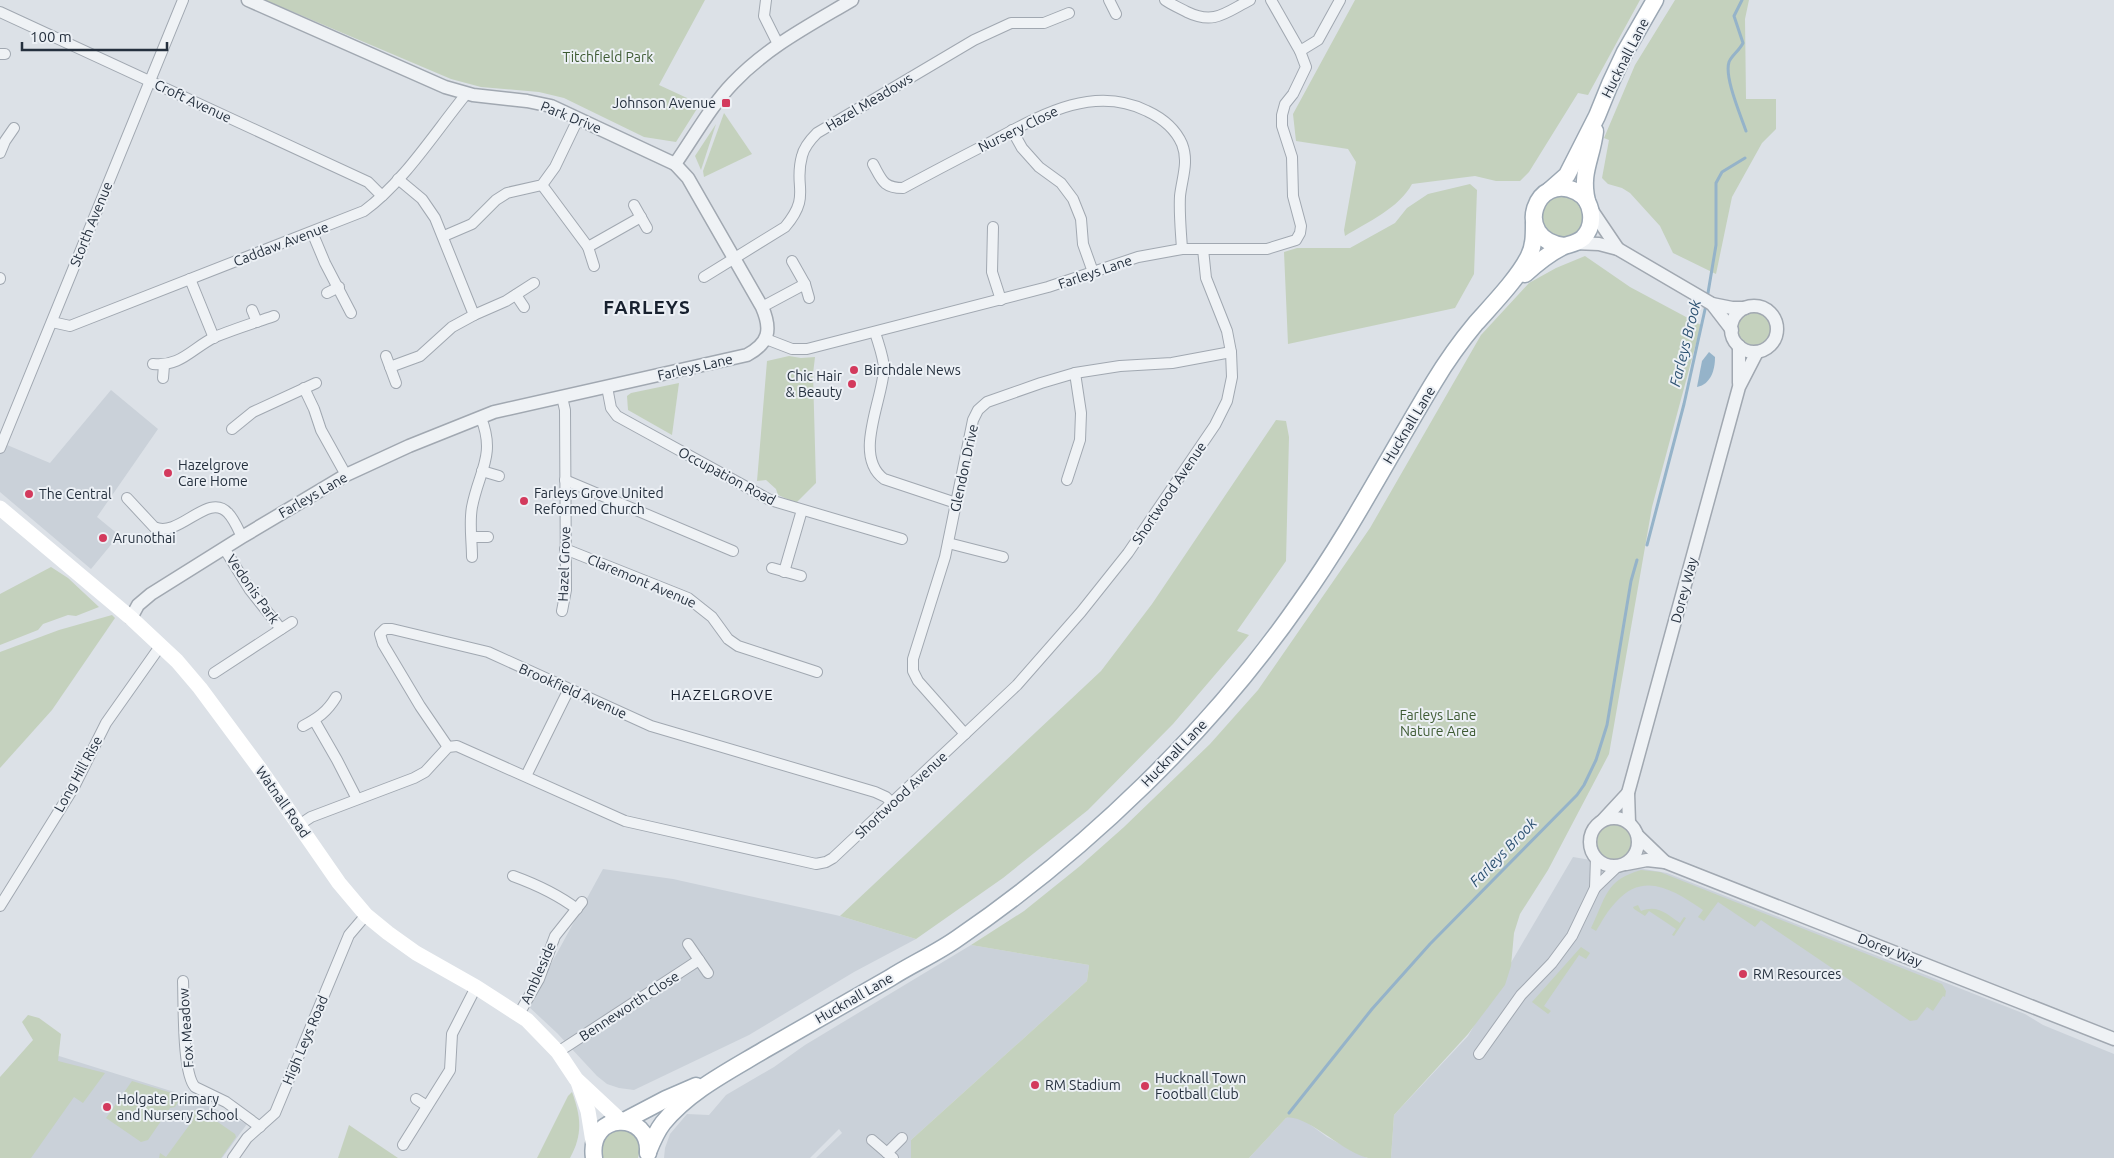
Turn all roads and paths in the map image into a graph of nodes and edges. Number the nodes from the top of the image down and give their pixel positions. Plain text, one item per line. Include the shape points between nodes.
1 (183, 0) edge
2 (248, 0) edge
3 (766, 0) edge
4 (852, 0) edge
5 (1110, 0) edge
6 (1165, 0) edge
7 (1250, 0) edge
8 (1271, 0) edge
9 (1340, 0) edge
10 (1655, 0) edge
11 (0, 12) edge
12 (1070, 13) dead end
13 (1116, 14) dead end
14 (778, 44) junction
15 (1300, 51) junction
16 (150, 81) junction
17 (467, 93) junction
18 (1597, 116) junction
19 (578, 119) junction
20 (14, 128) dead end
21 (1012, 130) junction
22 (0, 153) edge
23 (675, 164) junction
24 (873, 164) dead end
25 (398, 179) junction
26 (542, 184) junction
27 (1550, 190) junction
28 (382, 196) junction
29 (634, 205) dead end
30 (1589, 205) junction
31 (641, 217) junction
32 (1534, 224) junction
33 (993, 227) dead end
34 (647, 228) dead end
35 (312, 232) junction
36 (444, 236) junction
37 (1569, 245) junction
38 (588, 247) junction
39 (1618, 248) junction
40 (1182, 249) junction
41 (1203, 249) junction
42 (734, 258) junction
43 (792, 261) dead end
44 (594, 266) dead end
45 (1092, 272) junction
46 (704, 277) dead end
47 (190, 279) junction
48 (534, 283) dead end
49 (805, 284) junction
50 (339, 287) junction
51 (327, 292) dead end
52 (516, 295) junction
53 (1500, 296) junction
54 (809, 298) dead end
55 (1001, 300) junction
56 (1712, 304) junction
57 (524, 307) dead end
58 (762, 307) junction
59 (1745, 308) junction
60 (252, 310) dead end
61 (351, 313) dead end
62 (474, 315) junction
63 (274, 316) dead end
64 (52, 322) junction
65 (257, 322) junction
66 (1732, 330) junction
67 (874, 332) junction
68 (214, 338) junction
69 (766, 339) junction
70 (1739, 346) junction
71 (1231, 352) junction
72 (1757, 352) junction
73 (386, 356) dead end
74 (153, 364) dead end
75 (164, 365) junction
76 (390, 367) junction
77 (1075, 373) junction
78 (164, 378) dead end
79 (316, 382) dead end
80 (396, 383) dead end
81 (607, 387) junction
82 (1739, 387) junction
83 (304, 388) junction
84 (562, 397) junction
85 (481, 418) junction
86 (232, 429) dead end
87 (0, 448) edge
88 (482, 471) junction
89 (346, 475) junction
90 (499, 476) dead end
91 (565, 480) junction
92 (1067, 480) dead end
93 (127, 498) dead end
94 (956, 502) junction
95 (0, 508) edge
96 (802, 510) junction
97 (242, 536) junction
98 (472, 536) junction
99 (488, 536) dead end
100 (902, 539) dead end
101 (948, 543) junction
102 (224, 548) junction
103 (566, 549) junction
104 (733, 551) dead end
105 (472, 557) dead end
106 (1004, 557) dead end
107 (772, 568) dead end
108 (784, 572) junction
109 (801, 576) dead end
110 (562, 611) dead end
111 (132, 618) junction
112 (292, 622) dead end
113 (281, 629) junction
114 (161, 645) junction
115 (817, 672) dead end
116 (214, 673) dead end
117 (569, 689) junction
118 (336, 697) dead end
119 (314, 720) junction
120 (303, 726) dead end
121 (965, 734) junction
122 (448, 747) junction
123 (526, 776) junction
124 (1628, 793) junction
125 (357, 799) junction
126 (892, 803) junction
127 (1600, 823) junction
128 (1629, 823) junction
129 (299, 825) junction
130 (1638, 836) junction
131 (1596, 858) junction
132 (1666, 862) junction
133 (1622, 865) junction
134 (513, 876) dead end
135 (1595, 888) junction
136 (0, 906) edge
137 (366, 915) junction
138 (688, 944) dead end
139 (699, 960) junction
140 (708, 973) dead end
141 (183, 981) dead end
142 (476, 986) junction
143 (519, 1014) junction
144 (2114, 1039) edge
145 (558, 1052) junction
146 (1479, 1054) dead end
147 (716, 1078) junction
148 (576, 1079) junction
149 (416, 1099) dead end
150 (427, 1106) junction
151 (623, 1121) junction
152 (260, 1127) junction
153 (902, 1138) dead end
154 (872, 1140) dead end
155 (403, 1145) dead end
156 (591, 1152) edge
157 (648, 1155) edge
158 (890, 1156) edge
159 (233, 1158) edge

1 - 16 street, Storth Avenue
2 - 17 street, Park Drive via 445,87
3 - 14 street via 764,16
4 - 14 street
5 - 13 street
6 - 7 street via 1198,18 1207,19 1218,17
8 - 15 street
9 - 15 street via 1318,40
10 - 18 main road, Hucknall Lane via 1625,52
11 - 16 street, Croft Avenue
12 - 42 street, Hazel Meadows via 1044,23 1011,23 981,37 817,133 802,155 802,194 794,216 785,226
14 - 23 street via 732,84
15 - 41 street, Farleys Lane via 1306,67 1282,115 1292,158 1293,196 1300,234 1296,240 1267,249
16 - 28 street, Croft Avenue via 368,182
16 - 64 street, Storth Avenue
17 - 19 street, Park Drive via 551,106
17 - 25 street, Caddaw Avenue
18 - 27 main road, Hucknall Lane via 1567,175
18 - 30 main road, Hucknall Lane via 1583,186
19 - 23 street, Park Drive
19 - 26 street via 555,167
20 - 22 street
21 - 24 street, Nursery Close via 903,188 892,188 883,183
21 - 40 street, Nursery Close via 1039,116 1092,100 1134,104 1159,116 1173,129 1182,144 1186,165 1180,207
21 - 45 street via 1022,148 1061,183 1073,199 1081,219 1083,244
23 - 42 street, Park Drive via 688,178
25 - 28 street, Caddaw Avenue
25 - 36 street via 422,199
26 - 36 street via 507,193 472,224
26 - 38 street
27 - 30 main road via 1571,188 1580,193
27 - 32 main road, Hucknall Lane via 1536,204
28 - 35 street, Caddaw Avenue via 364,211
29 - 31 street
30 - 37 main road, Hucknall Lane via 1592,219 1589,229 1583,238
30 - 39 street
31 - 34 street
31 - 38 street
32 - 37 main road via 1545,240 1554,245
32 - 53 main road, Hucknall Lane via 1529,257
33 - 55 street via 992,272
35 - 47 street, Caddaw Avenue
35 - 50 street
36 - 62 street
37 - 39 street via 1599,244
37 - 53 main road, Hucknall Lane via 1544,258
38 - 44 street
39 - 56 street
40 - 41 street, Farleys Lane
40 - 45 street, Farleys Lane via 1138,257
41 - 71 street, Shortwood Avenue via 1206,278 1227,331
42 - 46 street, Hazel Meadows
42 - 58 street, Park Drive
43 - 49 street
45 - 55 street, Farleys Lane
47 - 64 street, Caddaw Avenue via 70,326
47 - 68 street
48 - 52 street
49 - 54 street
49 - 58 street
50 - 51 street
50 - 61 street
52 - 57 street
52 - 62 street
53 - 147 main road, Hucknall Lane via 1436,378 1334,552 1300,603 1207,719 1146,783 1019,893 957,939
55 - 67 street, Farleys Lane
56 - 59 street
56 - 66 street
58 - 69 street, Park Drive via 768,325
59 - 66 street via 1735,317
59 - 72 street via 1760,307 1773,316 1776,323 1776,338
60 - 65 street
62 - 76 street via 452,327 420,356
63 - 65 street
64 - 87 street, Storth Avenue
65 - 68 street
66 - 70 street
67 - 69 street, Farleys Lane via 801,350
67 - 94 street via 884,368 869,450 872,466 884,479
68 - 75 street via 185,357
69 - 81 street, Farleys Lane via 747,354
70 - 72 street
70 - 82 street, Dorey Way
71 - 77 street, Glendon Drive via 1172,363
71 - 121 street, Shortwood Avenue via 1232,377 1227,401 1219,417 1128,552 1017,685
72 - 82 street, Dorey Way
73 - 76 street
74 - 75 street
75 - 78 street
76 - 80 street
77 - 92 street via 1081,413 1080,440
77 - 94 street, Glendon Drive via 987,402 978,410 973,420
79 - 83 street
81 - 84 street, Farleys Lane
81 - 96 street, Occupation Road via 611,408 617,416 770,500
82 - 124 street, Dorey Way
83 - 86 street via 253,412
83 - 89 street
84 - 85 street, Farleys Lane via 494,412
84 - 91 street, Hazel Grove via 565,410
85 - 88 street via 488,441
85 - 89 street, Farleys Lane
88 - 90 street
88 - 98 street via 472,509
89 - 97 street, Farleys Lane
91 - 103 street, Hazel Grove
91 - 104 street
93 - 97 street via 154,528 160,530 172,529 215,507 228,513
94 - 101 street, Glendon Drive
95 - 111 main road, Watnall Road
96 - 100 street, Occupation Road
96 - 108 street
97 - 102 street, Farleys Lane
98 - 99 street
98 - 105 street
101 - 106 street
101 - 121 street, Glendon Drive via 913,659 913,671 918,681
102 - 111 street, Farleys Lane via 151,594 138,605
102 - 113 street, Vedonis Park via 250,590
103 - 110 street, Hazel Grove via 566,590
103 - 115 street, Claremont Avenue via 688,598 712,617 738,646
107 - 108 street
108 - 109 street
111 - 114 main road, Watnall Road
112 - 113 street, Vedonis Park
113 - 116 street, Vedonis Park
114 - 129 main road, Watnall Road via 200,688
114 - 136 street, Long Hill Rise via 106,723 74,787
117 - 122 street, Brookfield Avenue via 488,652 392,629 381,631 383,644
117 - 123 street
117 - 126 street, Brookfield Avenue via 651,726 875,792
118 - 119 street via 330,708
119 - 120 street
119 - 125 street
121 - 126 street, Shortwood Avenue
122 - 123 street, Shortwood Avenue via 460,746
122 - 125 street via 425,772
123 - 126 street, Shortwood Avenue via 625,821 816,864 833,858
124 - 127 street, Dorey Way
124 - 128 street, Dorey Way
125 - 129 street
127 - 128 street via 1614,818
127 - 131 street via 1594,829 1590,844
128 - 130 street
129 - 137 main road, Watnall Road via 339,883
130 - 132 street, Dorey Way
130 - 133 street via 1636,852
131 - 133 street via 1602,863
131 - 135 street
132 - 133 street, Dorey Way via 1647,860
132 - 144 street, Dorey Way
133 - 135 street
134 - 143 street, Ambleside via 579,905 555,936 539,979
135 - 146 street via 1572,936 1552,963 1521,995
137 - 142 main road, Watnall Road via 416,953
137 - 152 street, High Leys Road via 349,935 275,1113
138 - 139 street
139 - 140 street
139 - 145 street, Benneworth Close
141 - 152 street, Fox Meadow via 191,1083 226,1102
142 - 143 main road, Watnall Road
142 - 150 street via 452,1034 450,1070
143 - 145 main road, Watnall Road
145 - 148 main road, Watnall Road
147 - 151 main road, Hucknall Lane
147 - 157 main road, Hucknall Lane via 663,1123
148 - 151 main road, Watnall Road
148 - 156 main road, Watnall Road via 588,1111
149 - 150 street
150 - 155 street
151 - 156 main road, Hucknall Lane via 604,1126 598,1132
151 - 157 main road via 641,1130 646,1137
152 - 159 street, High Leys Road
153 - 158 street
154 - 158 street

